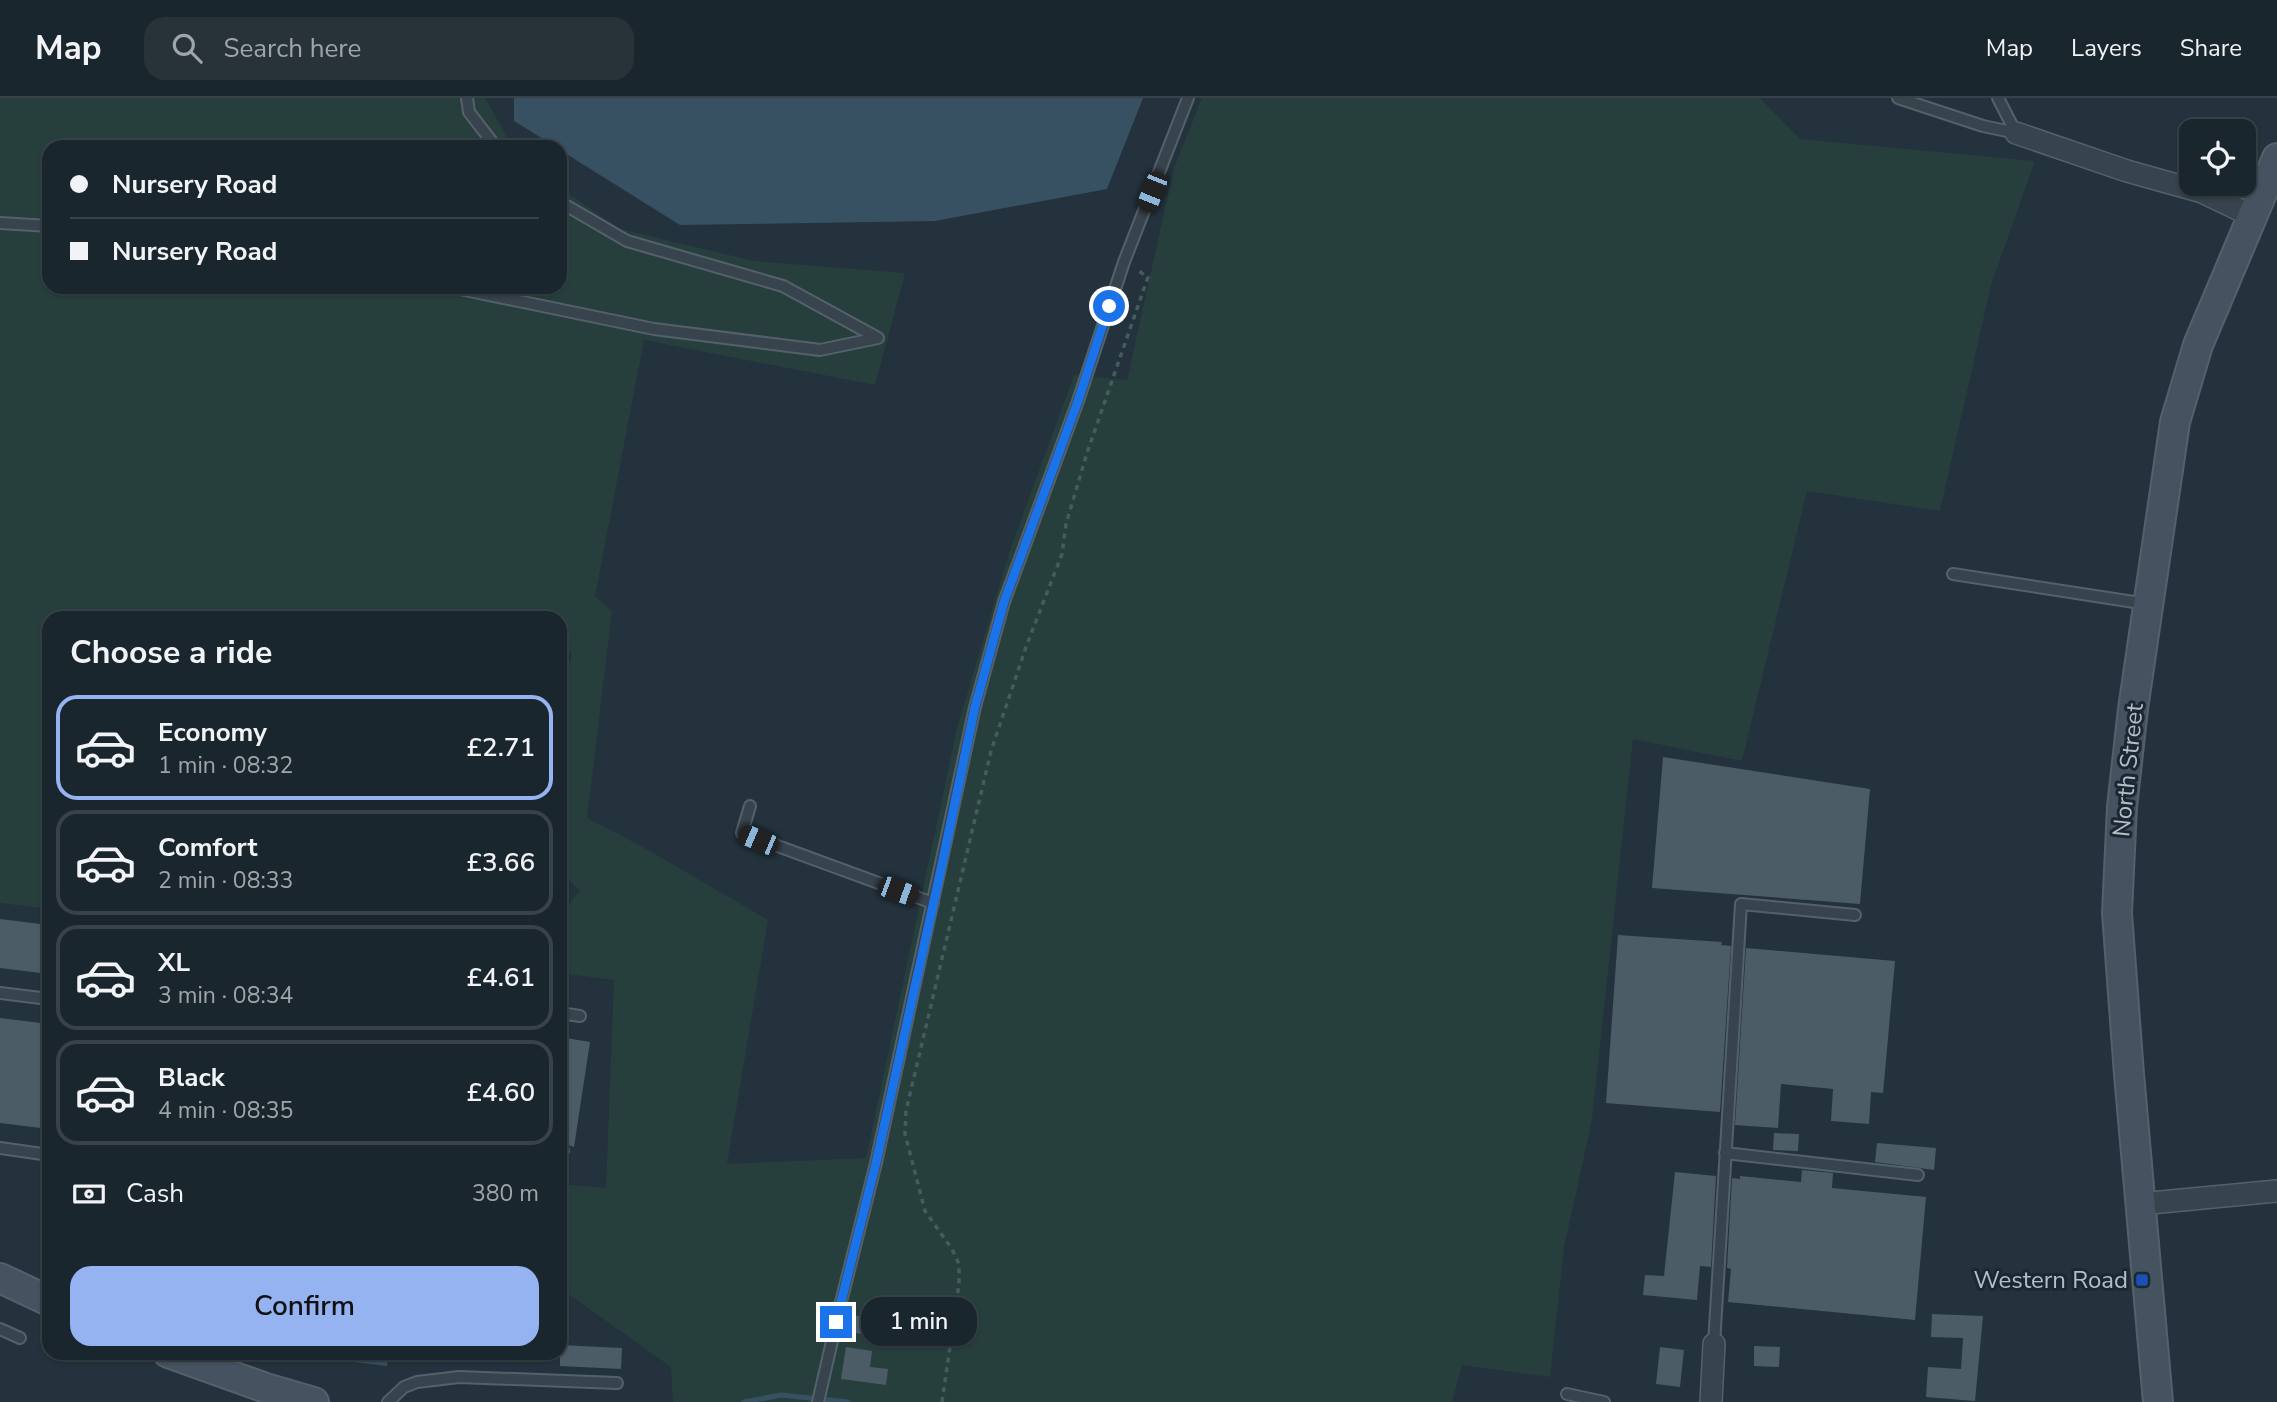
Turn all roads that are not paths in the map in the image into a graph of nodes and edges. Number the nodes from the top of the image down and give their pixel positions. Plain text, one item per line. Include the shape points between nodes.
1 (467, 98) edge
2 (1188, 98) edge
3 (1898, 98) edge
4 (1998, 98) edge
5 (2016, 133) junction
6 (491, 140) edge
7 (2277, 158) edge
8 (567, 206) edge
9 (2252, 216) junction
10 (0, 223) edge
11 (42, 226) edge
12 (484, 294) edge
13 (1953, 573) dead end
14 (2148, 604) junction
15 (750, 806) dead end
16 (933, 903) junction
17 (1855, 915) dead end
18 (0, 993) edge
19 (42, 998) edge
20 (567, 1014) edge
21 (580, 1016) dead end
22 (0, 1148) edge
23 (1726, 1153) junction
24 (42, 1154) edge
25 (1918, 1175) dead end
26 (2277, 1191) edge
27 (2140, 1204) junction
28 (0, 1280) edge
29 (42, 1298) edge
30 (0, 1329) edge
31 (20, 1338) dead end
32 (1714, 1344) joint
33 (188, 1360) edge
34 (617, 1383) dead end
35 (1567, 1394) dead end
36 (314, 1402) edge
37 (388, 1402) edge
38 (818, 1402) edge
39 (1604, 1402) edge
40 (1711, 1402) edge
41 (2158, 1402) edge

1 - 6 lane via 469,112
2 - 16 lane via 1124,262 1004,602 975,707
3 - 5 lane
4 - 5 lane
5 - 9 street via 2202,192
7 - 9 street, North Street
8 - 12 lane via 627,241 783,286 878,338 820,350 654,329
9 - 14 street, North Street via 2198,345 2175,422
10 - 11 lane
13 - 14 lane
14 - 27 street, North Street via 2124,795 2117,913
15 - 16 lane via 742,833
16 - 38 lane
17 - 23 lane via 1741,904
18 - 19 lane
20 - 21 lane
22 - 24 lane
23 - 25 lane
23 - 32 lane
26 - 27 street
27 - 41 street, North Street
28 - 29 street
30 - 31 lane
32 - 40 street
33 - 36 street
34 - 37 lane via 458,1377 417,1382
35 - 39 lane

